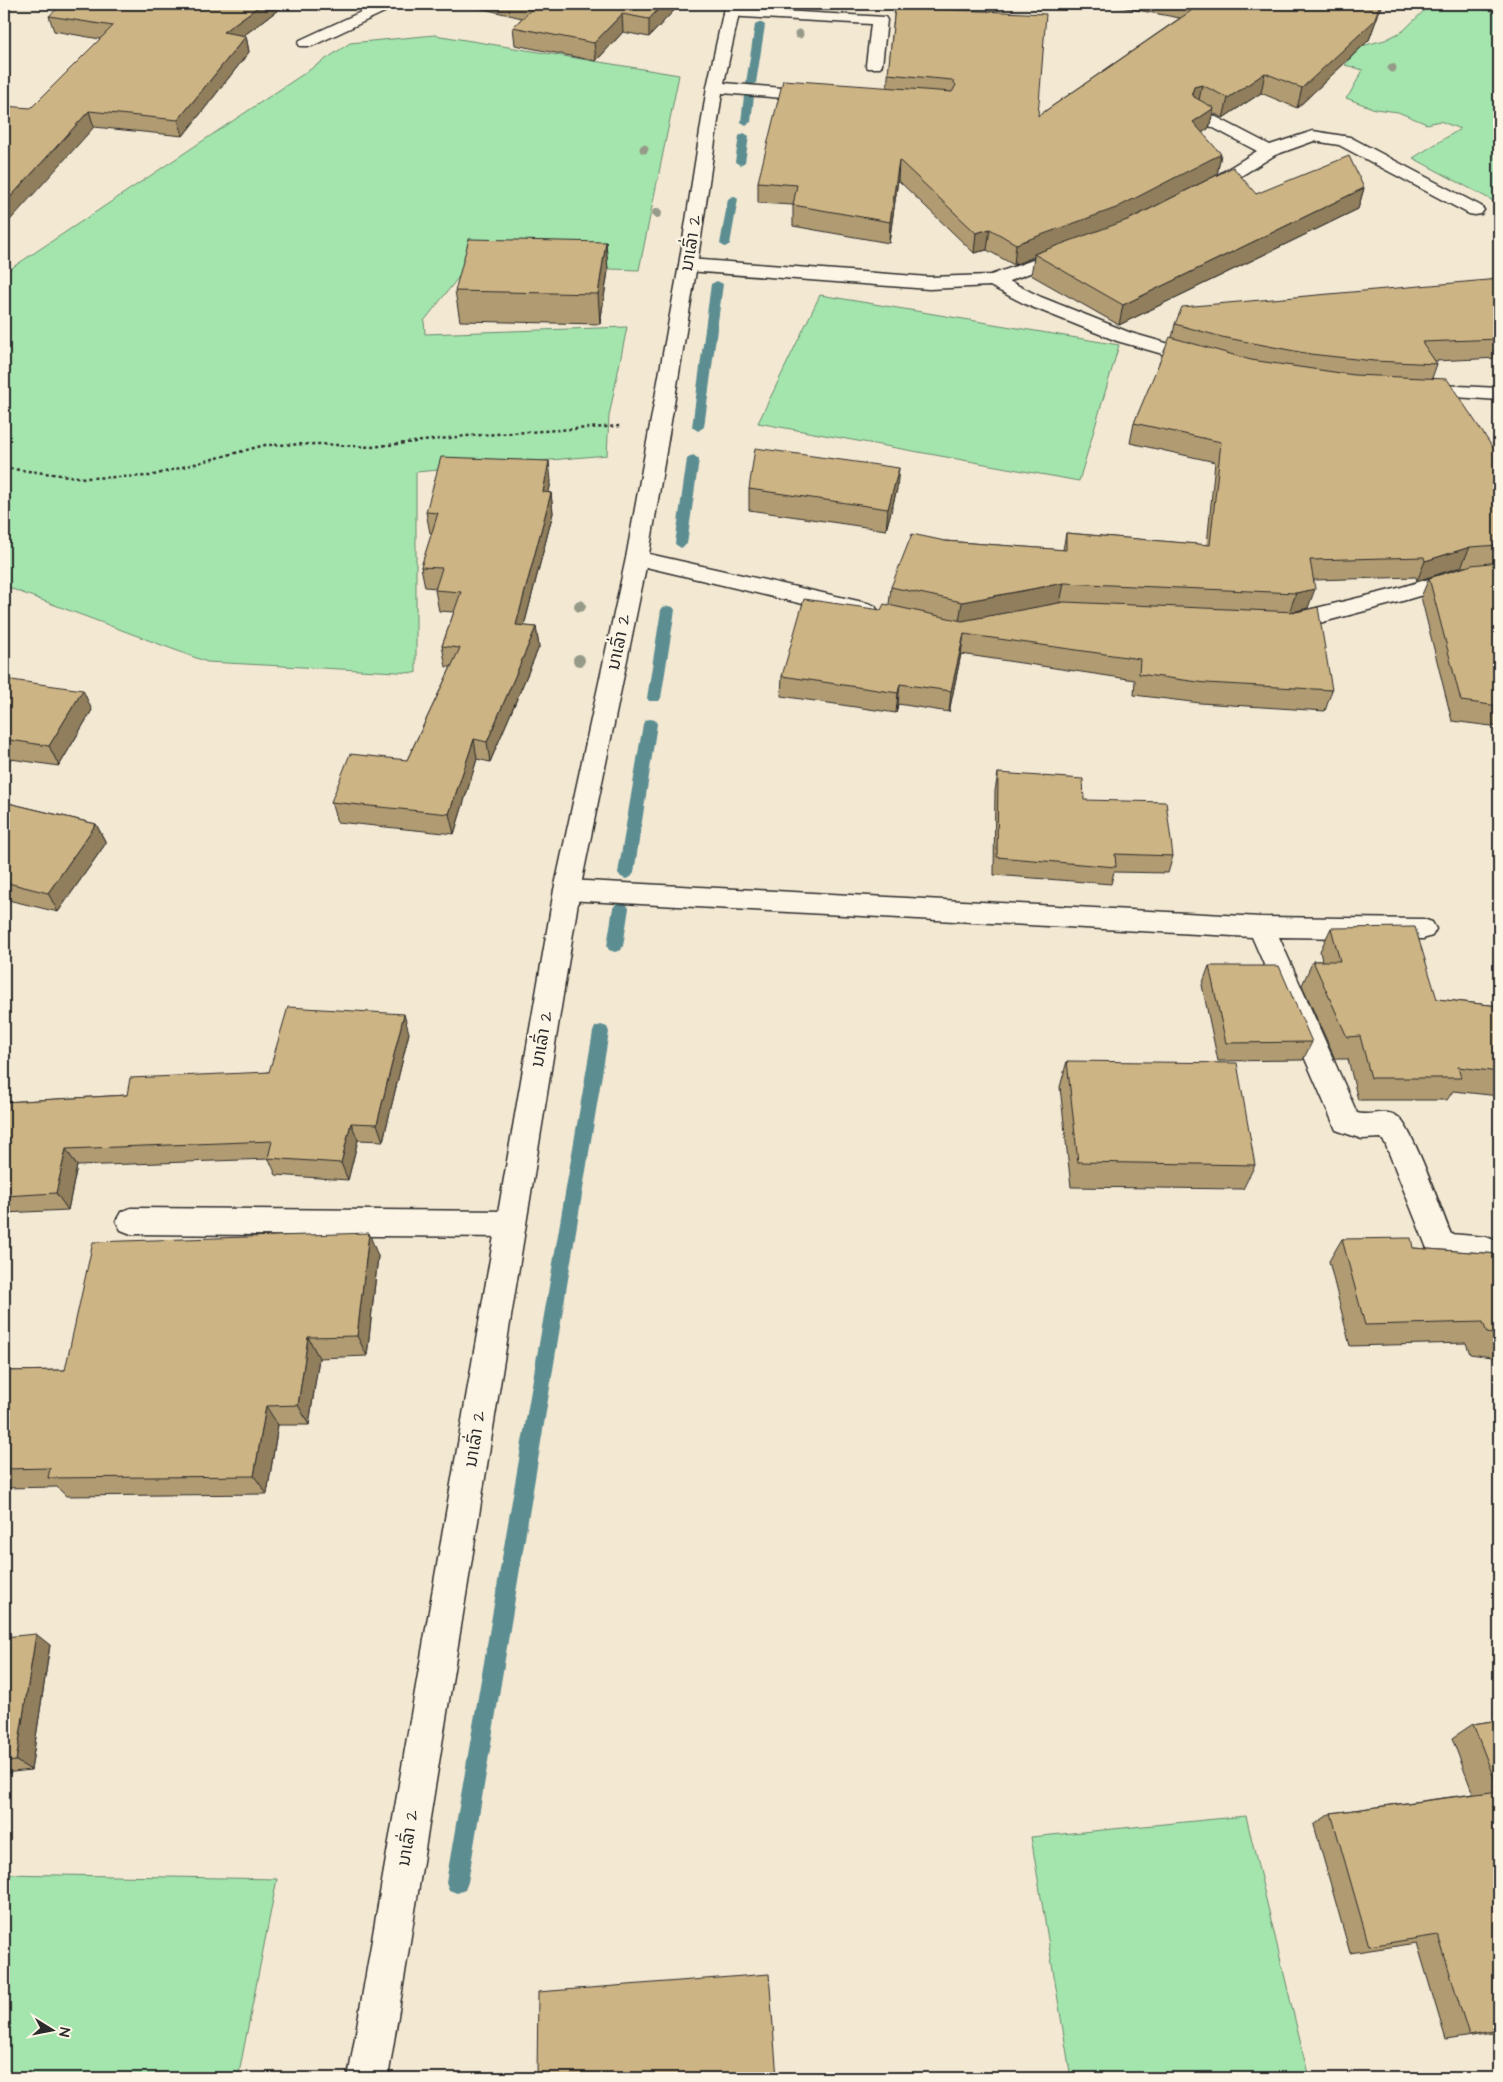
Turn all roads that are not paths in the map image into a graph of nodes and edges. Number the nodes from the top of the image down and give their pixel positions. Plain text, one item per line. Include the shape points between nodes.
1 (390, 4) edge
2 (732, 8) edge
3 (306, 44) dead end
4 (874, 65) dead end
5 (715, 87) junction
6 (830, 97) edge
7 (1197, 112) edge
8 (1269, 151) junction
9 (1189, 198) edge
10 (1476, 210) dead end
11 (1083, 247) edge
12 (688, 265) junction
13 (993, 280) junction
14 (1218, 364) edge
15 (1395, 389) edge
16 (1499, 394) edge
17 (637, 558) junction
18 (1499, 572) edge
19 (884, 615) edge
20 (1259, 622) edge
21 (567, 890) junction
22 (1261, 926) junction
23 (1423, 929) dead end
24 (131, 1221) dead end
25 (511, 1224) junction
26 (1486, 1250) dead end
27 (368, 2078) edge

1 - 3 street
2 - 4 street via 879,20
2 - 5 street, ນາເລົ່າ 2
5 - 6 street
5 - 12 street, ນາເລົ່າ 2
7 - 8 street
8 - 9 street
8 - 10 street via 1313,136 1344,141
11 - 13 street
12 - 13 street via 930,283
12 - 17 street, ນາເລົ່າ 2
13 - 14 street via 1034,301 1124,337
15 - 16 street
17 - 19 street
17 - 21 street, ນາເລົ່າ 2
18 - 20 street via 1462,576 1400,596 1289,623
21 - 22 street
21 - 25 street, ນາເລົ່າ 2
22 - 23 street
22 - 26 street via 1346,1121 1362,1128 1388,1125 1397,1136 1441,1247
24 - 25 street
25 - 27 street, ນາເລົ່າ 2

